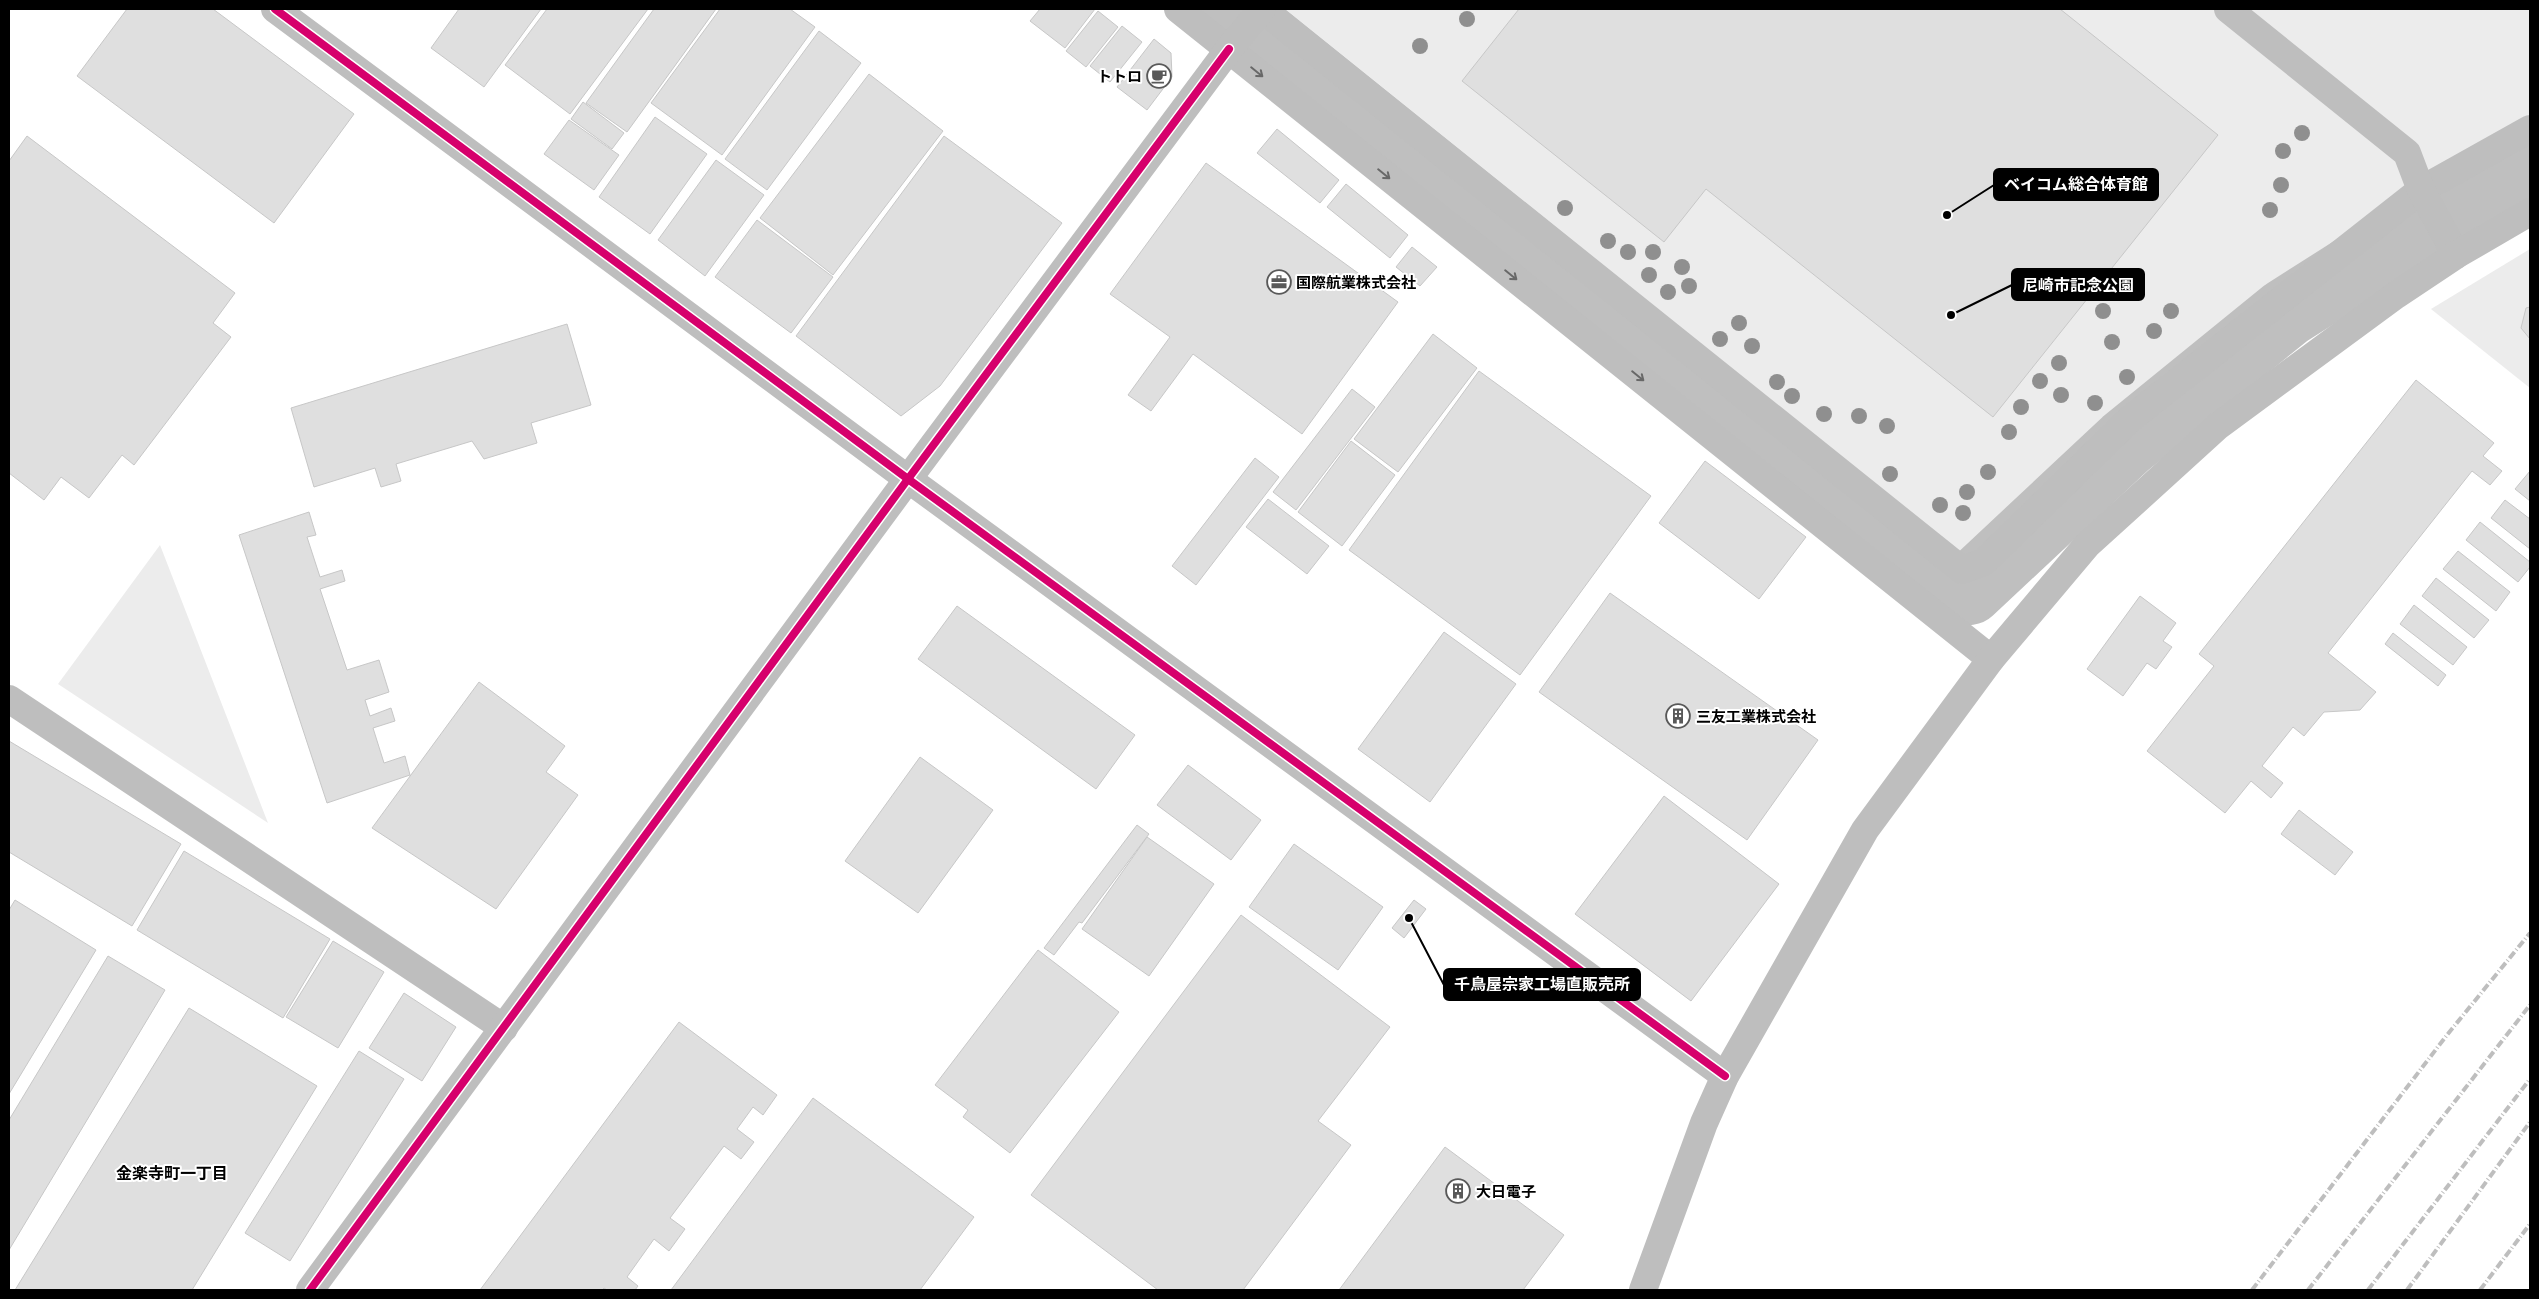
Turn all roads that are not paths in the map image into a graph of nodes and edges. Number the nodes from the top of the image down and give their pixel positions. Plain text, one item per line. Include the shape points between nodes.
1 (275, 9) edge
2 (1178, 9) edge
3 (2228, 9) edge
4 (1260, 11) edge
5 (1233, 44) junction
6 (2530, 129) edge
7 (2425, 197) junction
8 (2530, 212) edge
9 (2451, 245) junction
10 (908, 479) junction
11 (1991, 659) junction
12 (9, 698) edge
13 (504, 1028) junction
14 (1725, 1076) junction
15 (310, 1290) edge
16 (1642, 1290) edge

1 - 10 street
2 - 5 street
3 - 7 street via 2407,153
4 - 5 street
4 - 7 street via 1962,570 1984,562 2130,419
5 - 10 street
5 -> 11 street
6 - 7 street
7 - 9 street
8 - 9 street
9 - 11 street via 2396,295 2218,426 2087,545
10 - 13 street
10 - 14 street
11 - 14 street via 1865,830
12 - 13 street
13 - 15 street
14 - 16 street via 1704,1123

